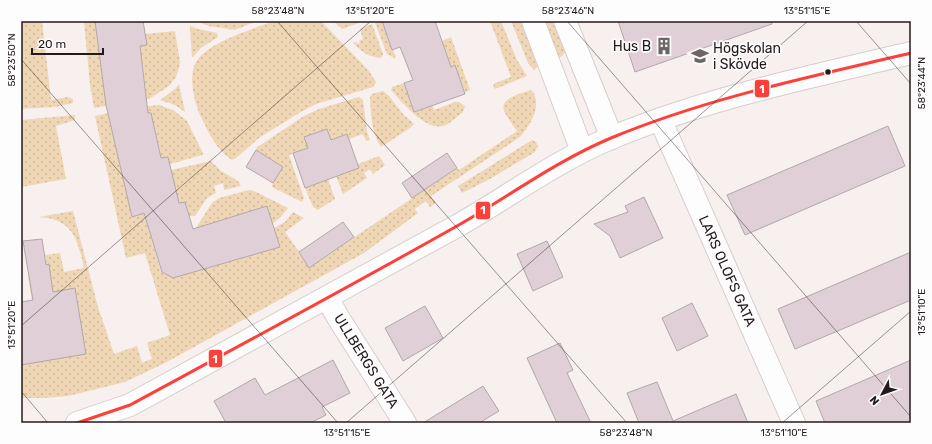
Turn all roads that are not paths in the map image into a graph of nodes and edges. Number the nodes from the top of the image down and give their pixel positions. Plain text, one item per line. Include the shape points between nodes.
1 (533, 21) edge
2 (565, 21) edge
3 (911, 53) edge
4 (660, 119) junction
5 (612, 138) junction
6 (582, 151) junction
7 (327, 298) junction
8 (77, 423) edge
9 (405, 423) edge
10 (794, 423) edge

1 - 6 street
2 - 5 street
3 - 4 street via 770,86
4 - 5 street
4 - 10 street, LARS OLOFS GATA
5 - 6 street
6 - 7 street via 466,221
7 - 8 street via 130,405
7 - 9 street, ULLBERGS GATA

